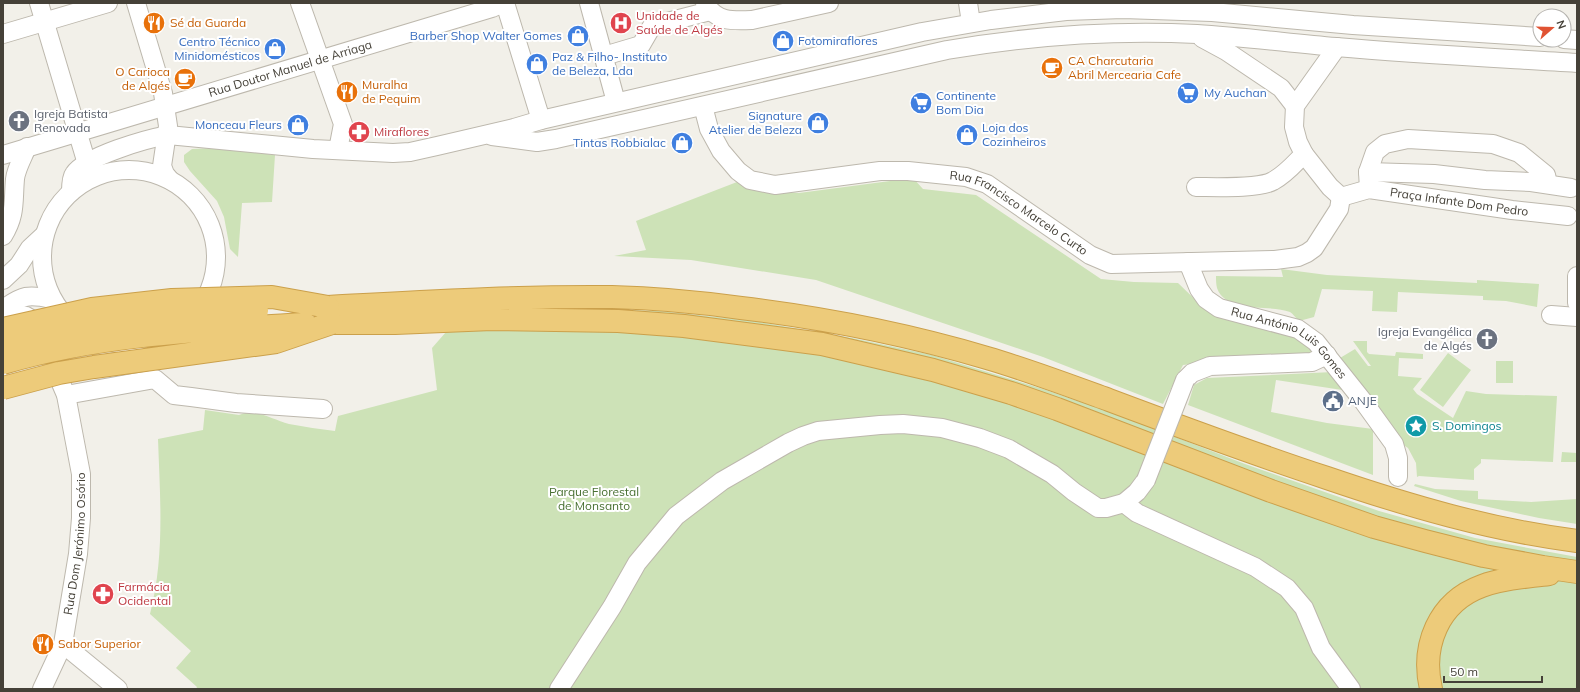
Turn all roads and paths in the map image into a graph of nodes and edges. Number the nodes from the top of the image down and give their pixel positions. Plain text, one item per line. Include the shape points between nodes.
1 (39, 3) edge
2 (108, 3) edge
3 (136, 3) edge
4 (300, 3) edge
5 (504, 3) edge
6 (589, 3) edge
7 (829, 3) edge
8 (968, 3) edge
9 (707, 7) edge
10 (1085, 7) edge
11 (45, 22) junction
12 (971, 23) junction
13 (3, 34) edge
14 (1196, 34) junction
15 (1532, 37) edge
16 (866, 44) junction
17 (1337, 47) junction
18 (604, 56) junction
19 (320, 59) junction
20 (1577, 63) edge
21 (872, 67) junction
22 (616, 102) junction
23 (165, 106) junction
24 (703, 106) junction
25 (1295, 106) junction
26 (541, 120) junction
27 (77, 132) junction
28 (168, 134) junction
29 (487, 135) junction
30 (201, 137) junction
31 (27, 148) junction
32 (338, 150) junction
33 (1304, 154) junction
34 (3, 155) edge
35 (162, 163) junction
36 (3, 164) edge
37 (87, 164) junction
38 (15, 178) junction
39 (170, 180) junction
40 (1368, 180) junction
41 (1548, 184) junction
42 (1574, 186) edge
43 (1196, 187) dead end
44 (71, 192) junction
45 (1341, 197) junction
46 (1572, 218) edge
47 (44, 235) junction
48 (3, 236) edge
49 (1188, 262) junction
50 (1577, 276) edge
51 (3, 280) edge
52 (1577, 303) edge
53 (56, 305) junction
54 (3, 309) edge
55 (3, 314) edge
56 (330, 314) junction
57 (1551, 315) dead end
58 (1577, 317) edge
59 (3, 329) edge
60 (105, 341) junction
61 (56, 344) junction
62 (3, 347) edge
63 (1327, 355) junction
64 (3, 363) edge
65 (3, 388) edge
66 (66, 395) junction
67 (323, 409) dead end
68 (1398, 477) dead end
69 (1124, 503) junction
70 (1577, 541) edge
71 (1572, 571) edge
72 (63, 644) junction
73 (42, 689) edge
74 (118, 689) edge
75 (559, 689) edge
76 (1351, 689) edge
77 (1431, 689) edge

1 - 11 street
2 - 11 street
3 - 23 street
4 - 19 street
5 - 19 street, Rua Doutor Manuel de Arriaga
5 - 26 street
6 - 18 street
7 - 9 street via 752,20 726,20 716,17
8 - 12 street
9 - 18 street via 652,26 641,45
10 - 12 street
10 - 15 street via 1212,12
11 - 13 street
11 - 27 street
12 - 16 street
14 - 17 street
14 - 21 street via 1120,33 994,42
14 - 25 street via 1281,88
16 - 21 street
16 - 22 street
17 - 20 street
17 - 25 street
18 - 22 street
19 - 23 street, Rua Doutor Manuel de Arriaga
19 - 32 street via 343,124
21 - 24 street
22 - 26 street
23 - 27 street, Rua Doutor Manuel de Arriaga
23 - 28 street
24 - 29 street via 537,142
24 - 49 street, Rua Francisco Marcelo Curto via 709,129 720,151 750,180 775,185 880,171 966,176 987,184 1101,261 1111,264
25 - 33 street via 1294,126
26 - 29 street
27 - 31 street, Rua Doutor Manuel de Arriaga
27 - 37 street
28 - 30 street
28 - 35 street
28 - 37 street via 114,151
29 - 32 street via 410,152
30 - 32 street
30 - 35 street via 174,147
31 - 34 street, Rua Doutor Manuel de Arriaga
31 - 38 street
33 - 43 street via 1273,182 1262,185
33 - 45 street
35 - 39 street via 163,171
36 - 38 street
37 - 44 street via 73,175
38 - 48 street via 14,210
39 - 44 street via 147,172 122,170 98,175
39 - 60 street via 193,198 209,223 216,252 211,287 192,317 169,335 141,344
40 - 41 street, Praça Infante Dom Pedro via 1434,174
40 - 41 street via 1374,152 1385,144 1408,139 1494,144 1519,153 1546,175
40 - 45 street
40 - 46 street, Praça Infante Dom Pedro via 1512,210
41 - 42 street, Praça Infante Dom Pedro
42 - 46 street via 1563,200 1563,207
44 - 47 street via 54,212
45 - 49 street, Rua Francisco Marcelo Curto via 1340,209 1319,242 1308,253 1275,260
47 - 51 street
47 - 53 street via 42,268
49 - 63 street, Rua António Luis Gomes via 1199,289 1206,299 1219,308 1298,329 1316,342
50 - 52 street
53 - 54 street via 27,296
53 - 60 street via 80,330
53 - 61 street
55 - 61 street via 33,319 43,326
56 - 59 highway, bridge via 272,297 172,300 92,309
56 - 62 highway, bridge via 147,319 78,330
56 - 64 highway, bridge via 80,345
56 - 65 highway, bridge via 276,342 94,367
56 - 70 highway via 446,300 612,297 723,306 850,324 906,336 1014,366 1413,507 1508,530
56 - 71 highway via 395,323 492,319 618,321 692,327 822,344 933,370 1011,393 1374,527 1477,554
57 - 58 street
60 - 66 street via 94,344 80,356 72,370
61 - 66 street via 58,372
63 - 68 street, Rua António Luis Gomes via 1394,444 1398,458
63 - 69 street, bridge via 1312,362 1210,366 1192,373 1185,380 1146,480
66 - 67 street via 155,379 174,394 191,398 236,404
66 - 72 street, Rua Dom Jerónimo Osório via 81,474 81,518 78,554
69 - 75 street via 1098,508 1052,474 1009,449 942,428 903,424 818,431 788,444 722,481 676,516 637,564
69 - 76 street via 1137,513 1255,567 1287,588 1304,608 1321,648
71 - 77 highway via 1494,582 1458,599 1448,608 1433,632 1428,662
72 - 73 street, Rua Dom Jerónimo Osório
72 - 74 street

